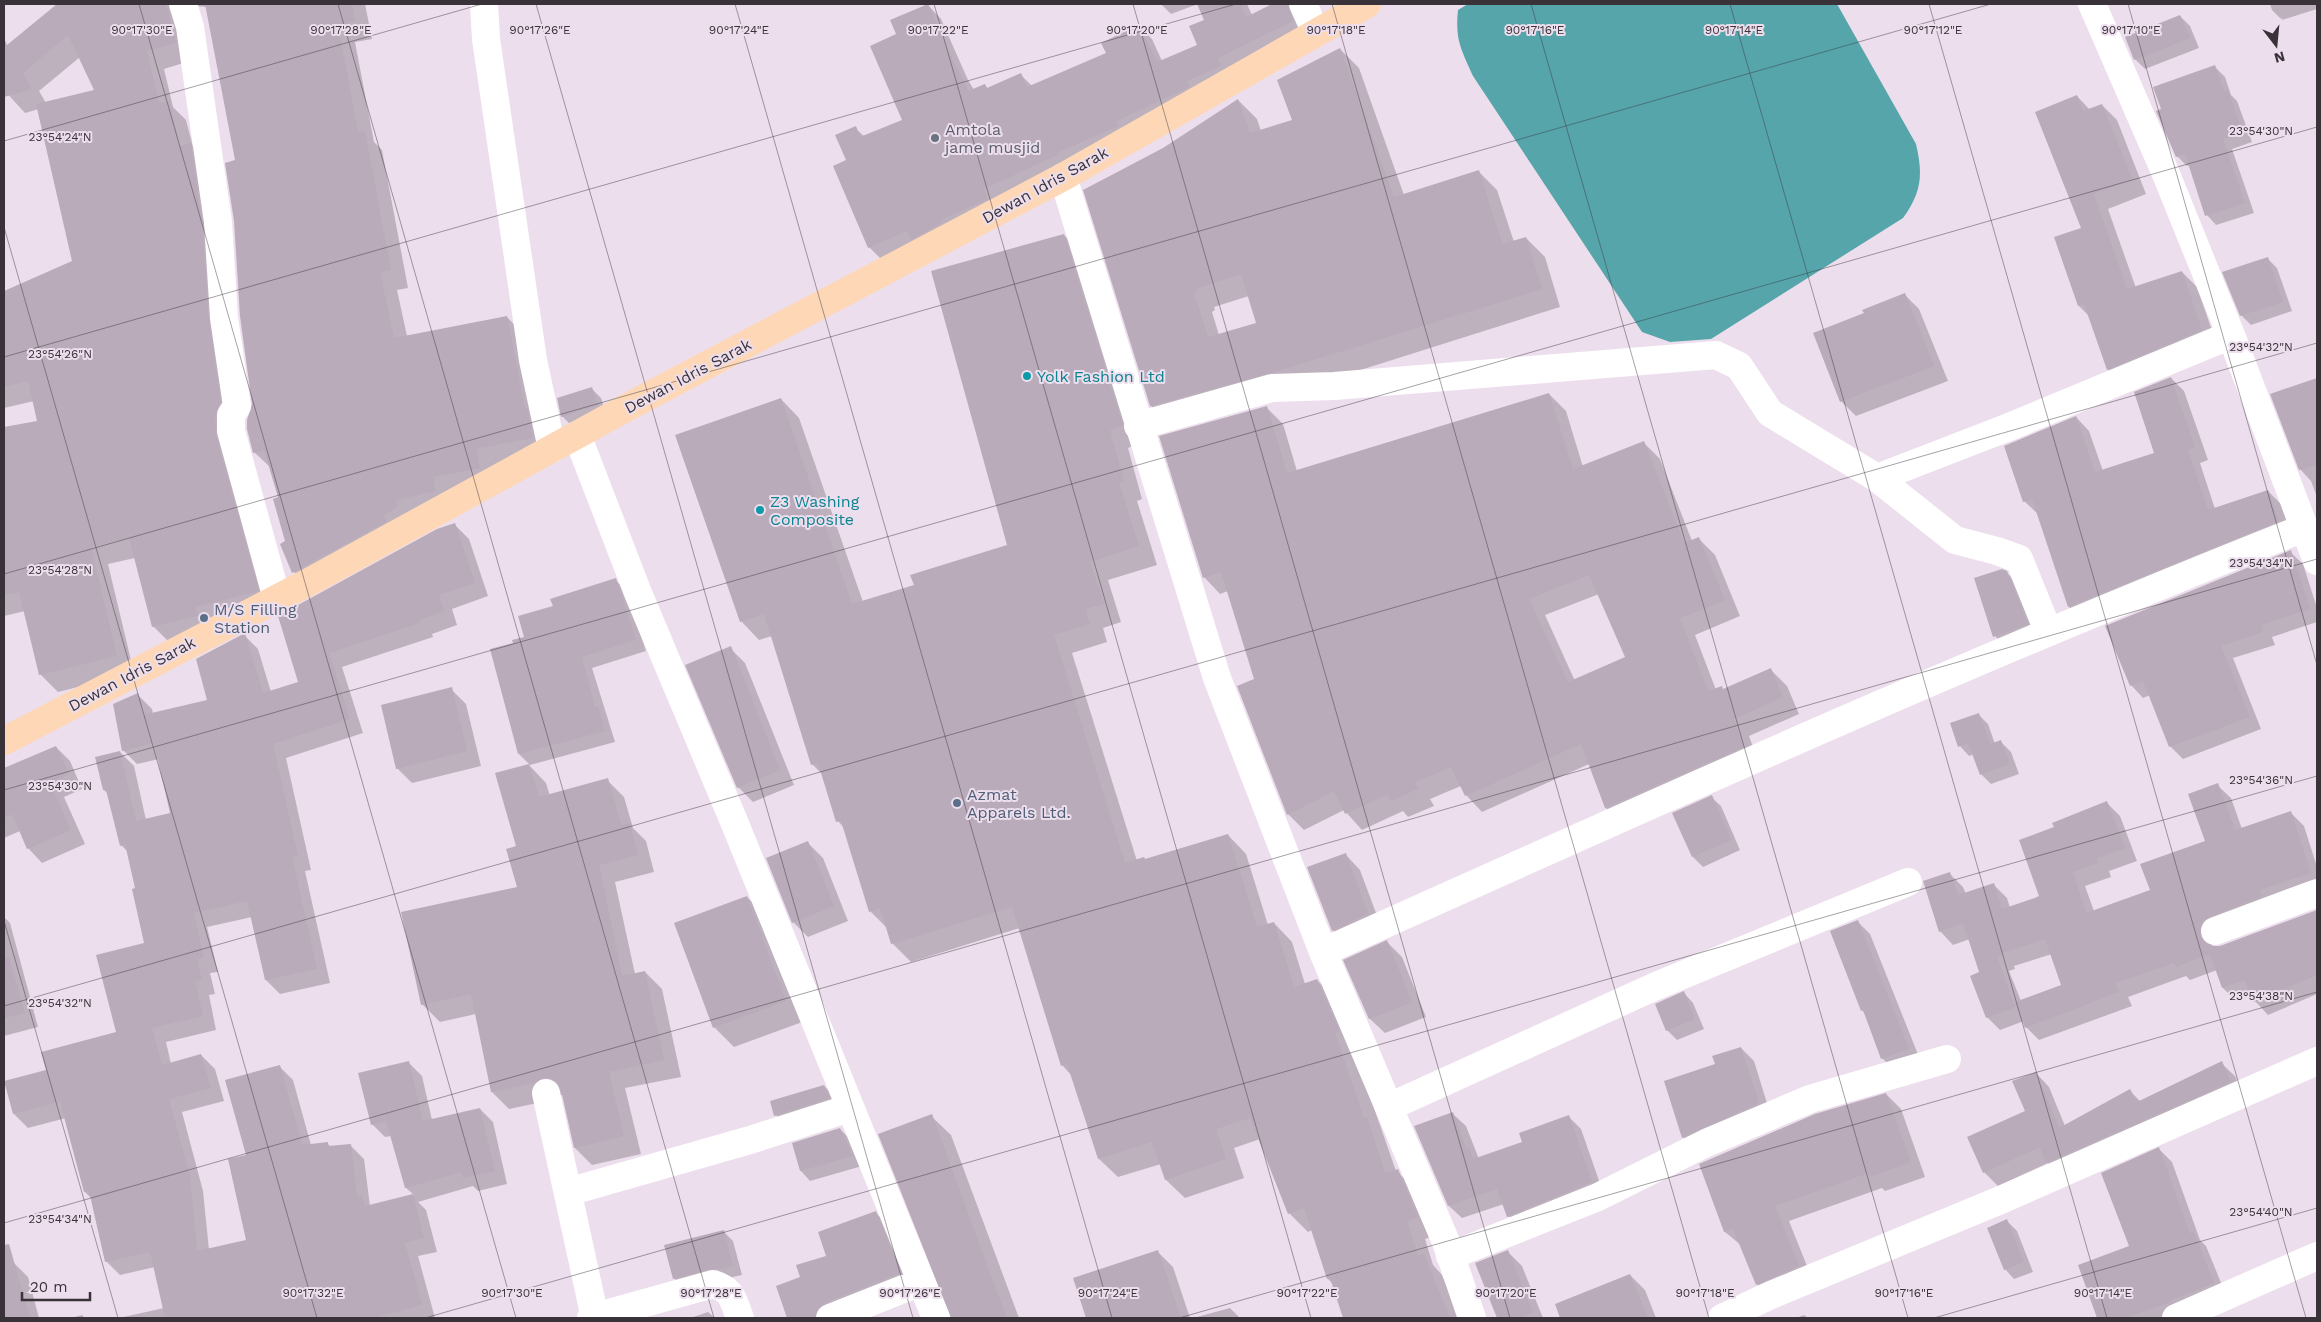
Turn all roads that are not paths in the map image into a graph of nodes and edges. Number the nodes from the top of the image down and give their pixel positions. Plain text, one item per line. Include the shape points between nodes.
1 (183, 4) edge
2 (484, 4) edge
3 (1303, 4) edge
4 (1368, 4) edge
5 (2092, 4) edge
6 (1316, 33) junction
7 (1063, 176) junction
8 (2231, 335) junction
9 (1138, 426) junction
10 (577, 435) junction
11 (552, 449) junction
12 (1877, 478) junction
13 (2304, 528) junction
14 (2317, 561) edge
15 (277, 598) junction
16 (2048, 631) junction
17 (4, 741) edge
18 (1908, 882) dead end
19 (2317, 892) edge
20 (2215, 931) dead end
21 (1323, 952) junction
22 (1947, 1059) dead end
23 (2317, 1061) edge
24 (546, 1093) dead end
25 (1389, 1107) junction
26 (850, 1108) junction
27 (568, 1192) junction
28 (1450, 1256) junction
29 (2317, 1256) edge
30 (922, 1282) junction
31 (593, 1318) edge
32 (740, 1318) edge
33 (830, 1318) edge
34 (936, 1318) edge
35 (1472, 1318) edge
36 (1722, 1318) edge
37 (2176, 1318) edge

1 - 15 street via 190,28 218,222 224,318 237,406 231,415 231,430
2 - 11 street via 486,39 533,360
3 - 6 street
4 - 6 main road, Dewan Idris Sarak
5 - 8 street
6 - 7 main road, Dewan Idris Sarak
7 - 9 street
7 - 10 main road, Dewan Idris Sarak
8 - 12 street
8 - 13 street
9 - 12 street via 1272,388 1334,386 1716,355 1739,366 1770,413
9 - 21 street via 1217,678
10 - 11 main road, Dewan Idris Sarak
10 - 26 street via 638,593
11 - 15 main road, Dewan Idris Sarak
12 - 16 street via 1955,540 2018,560
13 - 14 street
13 - 16 street
15 - 17 main road, Dewan Idris Sarak
16 - 21 street
18 - 25 street via 1656,986
19 - 20 street
21 - 25 street
22 - 28 street via 1810,1099 1706,1143 1598,1197
23 - 36 street
24 - 27 street
25 - 28 street
26 - 27 street
26 - 30 street
27 - 31 street
28 - 35 street
29 - 37 street
30 - 33 street
30 - 34 street
31 - 32 street via 713,1284 731,1294

